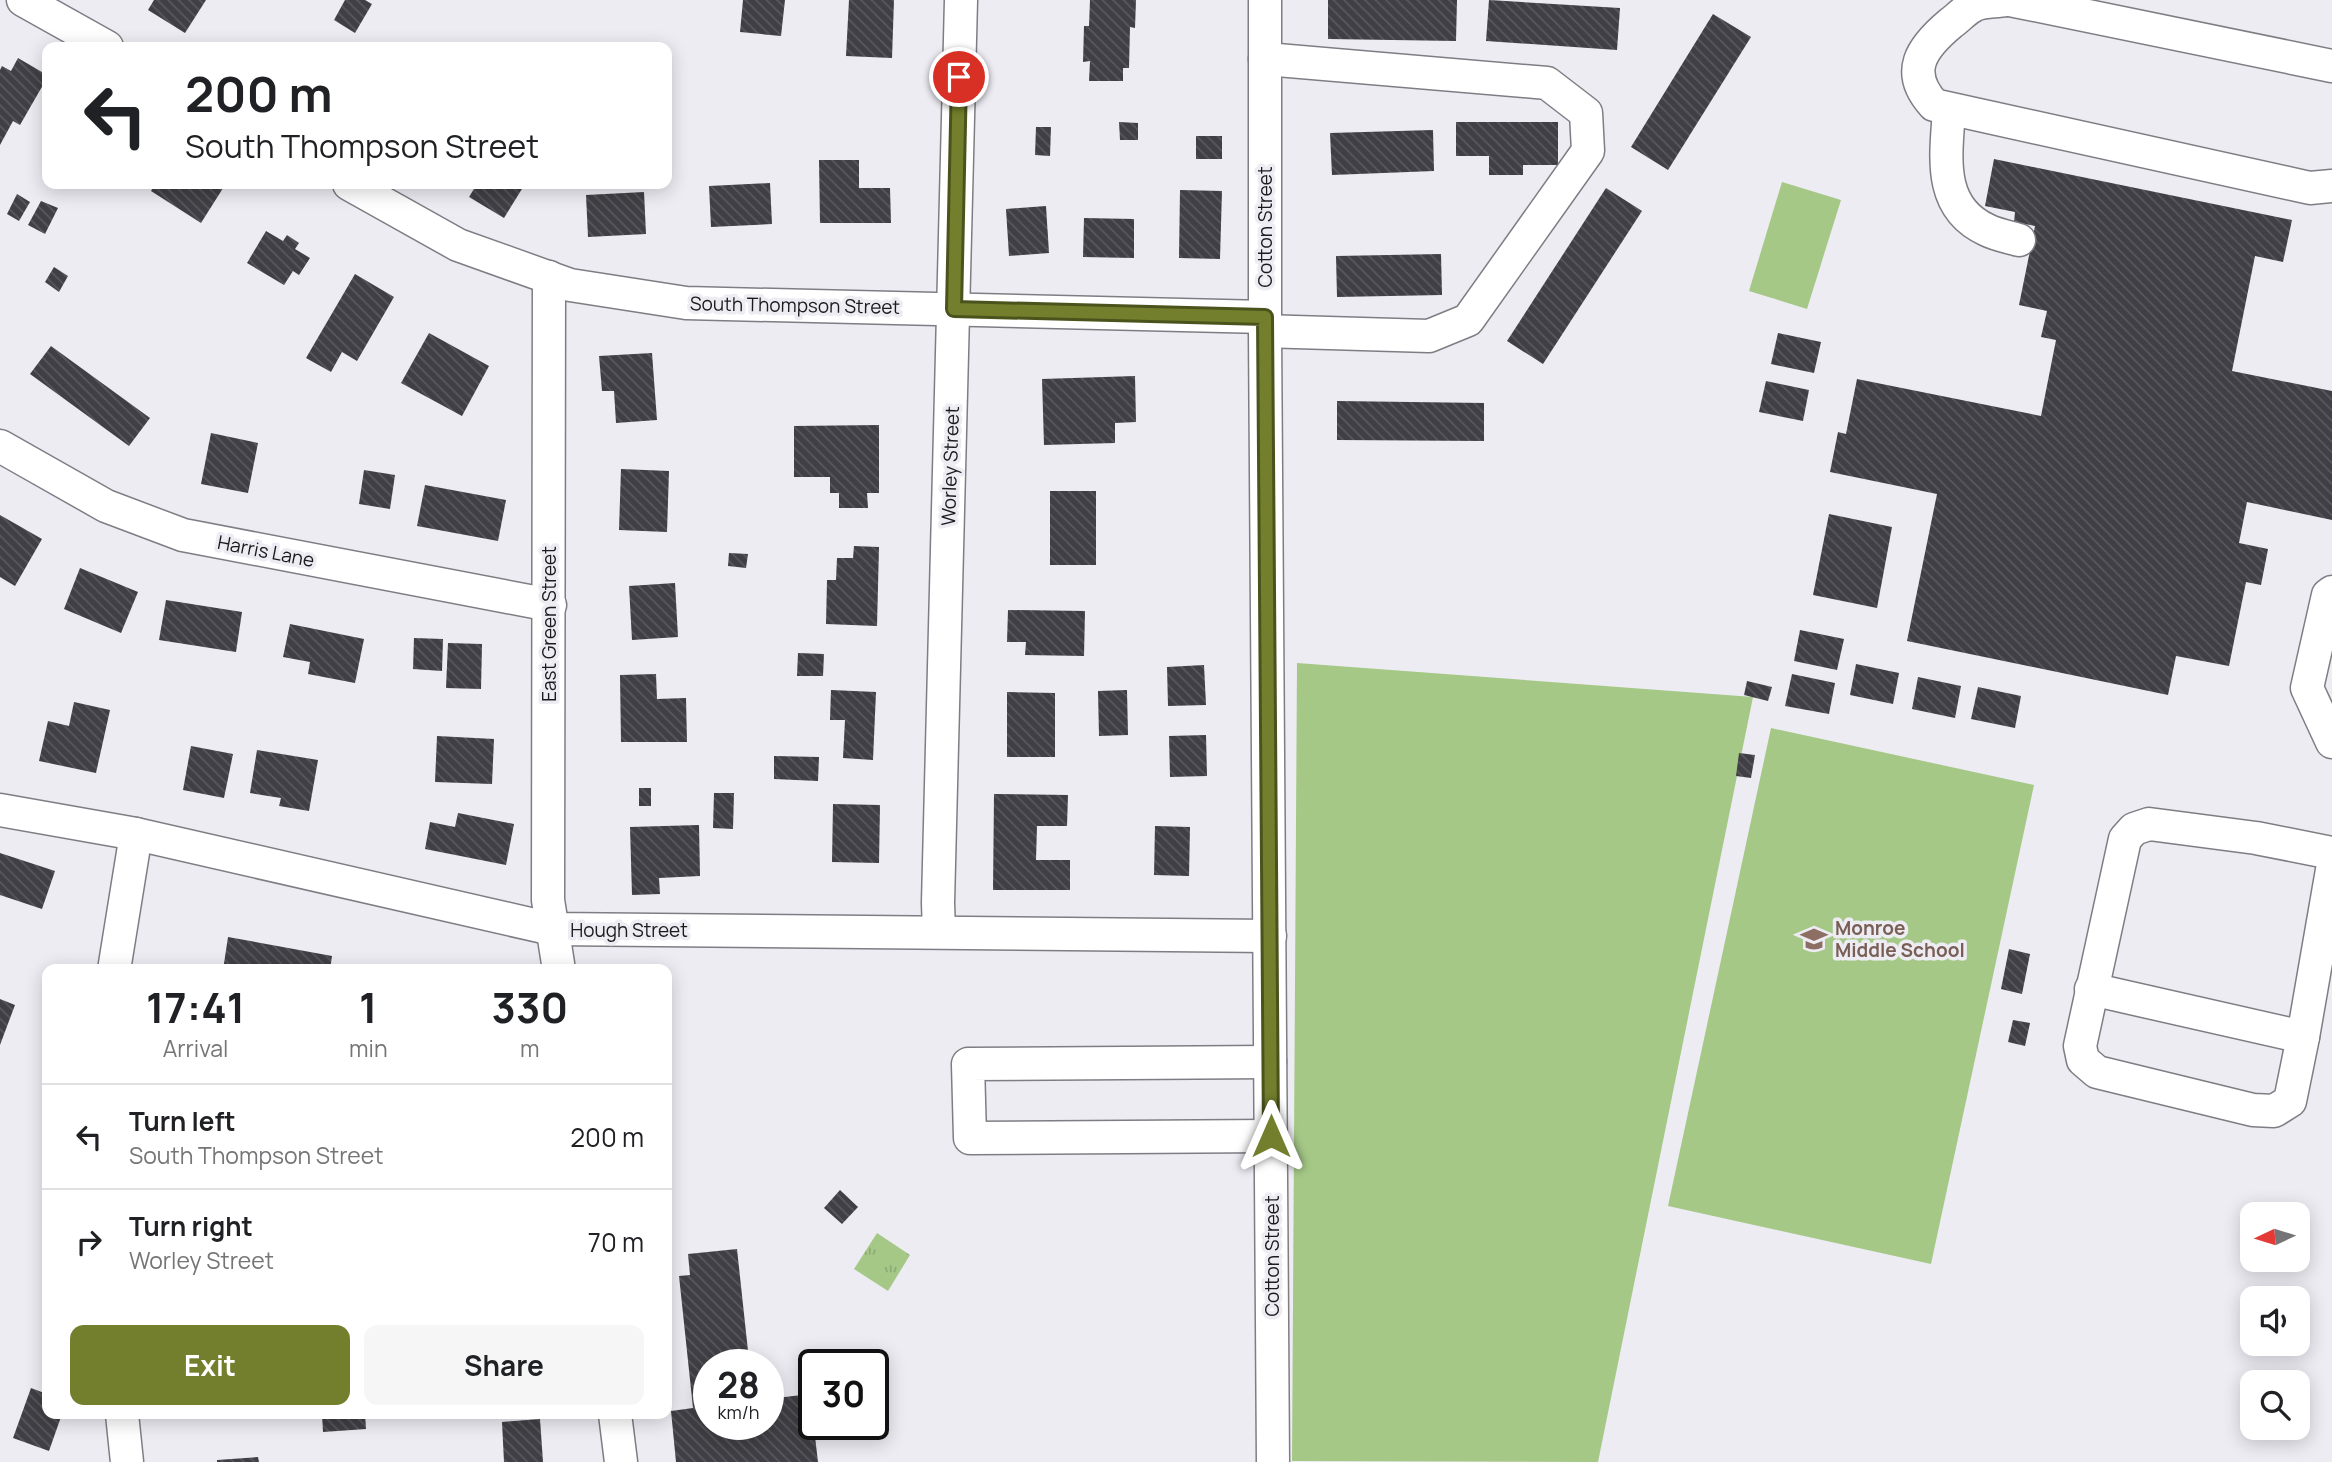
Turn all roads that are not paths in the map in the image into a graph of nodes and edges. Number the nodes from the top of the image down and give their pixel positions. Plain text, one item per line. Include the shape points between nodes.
1 (23, 0) edge
2 (961, 0) edge
3 (1265, 0) edge
4 (2008, 0) edge
5 (98, 42) edge
6 (1265, 59) junction
7 (2332, 66) edge
8 (1948, 110) junction
9 (2332, 186) edge
10 (358, 189) edge
11 (2019, 240) dead end
12 (549, 277) junction
13 (954, 309) junction
14 (1265, 324) junction
15 (0, 446) edge
16 (2332, 592) edge
17 (550, 606) junction
18 (2332, 742) edge
19 (0, 810) edge
20 (136, 834) junction
21 (2332, 853) edge
22 (2332, 870) edge
23 (552, 929) junction
24 (939, 932) junction
25 (1270, 936) junction
26 (115, 964) edge
27 (558, 964) edge
28 (2091, 989) junction
29 (2303, 1037) junction
30 (1270, 1062) junction
31 (1271, 1136) junction
32 (123, 1419) edge
33 (616, 1419) edge
34 (127, 1462) edge
35 (621, 1462) edge
36 (1273, 1462) edge

1 - 5 street
2 - 13 street, Worley Street
3 - 6 street, Cotton Street
4 - 7 street
4 - 8 street via 1974,5 1932,39 1917,78 1934,105
6 - 14 street, Cotton Street
6 - 14 street, South Thompson Street via 1548,83 1586,113 1588,151 1468,320 1429,336
8 - 9 street via 2310,188
8 - 11 street via 1950,191 1962,212 1987,230
10 - 12 street, South Thompson Street via 458,245
12 - 13 street, South Thompson Street via 570,285 686,303
12 - 17 street, East Green Street
13 - 14 street, South Thompson Street
13 - 24 street, Worley Street
14 - 25 street, Cotton Street
15 - 17 street, Harris Lane via 106,506 183,535
16 - 18 street via 2306,688
17 - 23 street, East Green Street via 548,900
19 - 20 street, Hough Street
20 - 23 street, Hough Street
20 - 26 street
21 - 28 street via 2149,824 2134,829 2125,839
22 - 29 street
23 - 24 street, Hough Street
23 - 27 street, East Green Street
24 - 25 street, Hough Street
25 - 30 street, Cotton Street
28 - 29 street
28 - 29 street via 2080,1046 2083,1060 2097,1072 2253,1110 2274,1111 2290,1101
30 - 31 street, Cotton Street
30 - 31 street via 968,1064 970,1138
31 - 36 street, Cotton Street
32 - 34 street
33 - 35 street

